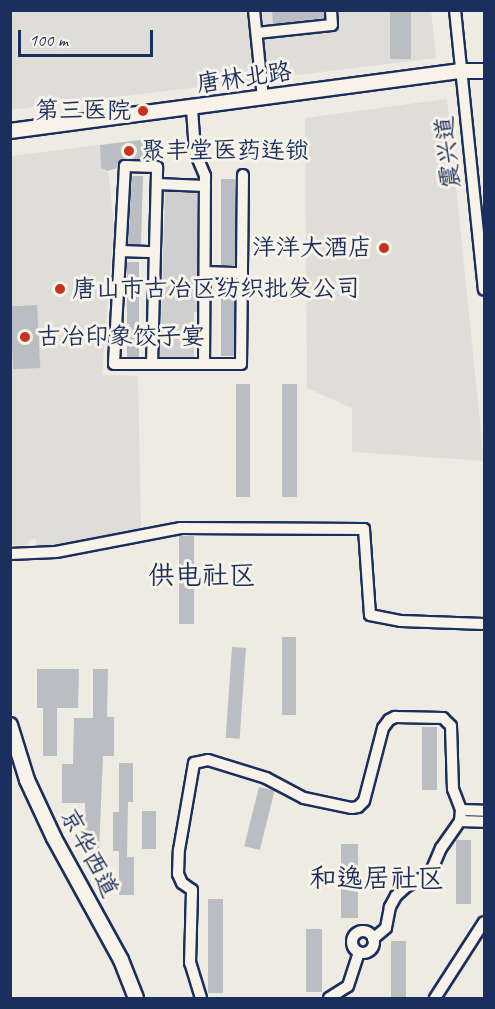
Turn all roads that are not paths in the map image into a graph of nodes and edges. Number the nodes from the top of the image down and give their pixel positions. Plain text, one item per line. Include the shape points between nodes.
1 (254, 10) edge
2 (331, 10) edge
3 (455, 10) edge
4 (257, 33) junction
5 (484, 71) edge
6 (461, 75) junction
7 (484, 80) edge
8 (263, 98) junction
9 (192, 112) junction
10 (10, 131) edge
11 (10, 139) edge
12 (243, 175) dead end
13 (157, 184) junction
14 (205, 186) junction
15 (120, 251) junction
16 (155, 252) junction
17 (205, 272) junction
18 (242, 273) junction
19 (484, 290) edge
20 (153, 364) junction
21 (204, 364) junction
22 (10, 554) edge
23 (484, 624) edge
24 (10, 725) edge
25 (484, 811) edge
26 (460, 815) junction
27 (484, 822) edge
28 (484, 922) edge
29 (373, 939) junction
30 (359, 953) junction
31 (136, 999) edge
32 (201, 999) edge
33 (329, 999) edge
34 (435, 999) edge

1 - 4 street
2 - 4 street via 332,25
3 - 6 street, 震兴道
4 - 8 street
5 - 6 main road, 唐林北路
6 - 7 main road, 唐林北路
6 - 8 main road, 唐林北路
6 - 9 main road, 唐林北路 via 430,86
6 - 19 street, 震兴道
8 - 9 main road, 唐林北路
9 - 10 main road, 唐林北路
9 - 11 main road, 唐林北路
9 - 14 street via 195,152 206,176
12 - 18 street
13 - 14 street
13 - 15 street via 157,167 125,166
13 - 16 street
14 - 17 street
15 - 16 street
15 - 20 street via 114,364
16 - 20 street
17 - 18 street
17 - 21 street
18 - 21 street via 241,364
20 - 21 street
22 - 23 street via 56,552 181,528 364,529 370,615 401,621
24 - 31 main road, 京华西道 via 27,780 121,960
25 - 26 street
26 - 27 street
26 - 29 street via 430,874 396,896 386,928
26 - 32 street via 453,789 451,726 443,718 389,720 383,728 364,801 358,807 304,798 266,778 208,760 194,763 178,850 178,874 192,890 190,963
28 - 34 street
29 - 30 street via 370,950
29 - 30 street via 364,931 355,934 352,945
30 - 33 street via 348,986

